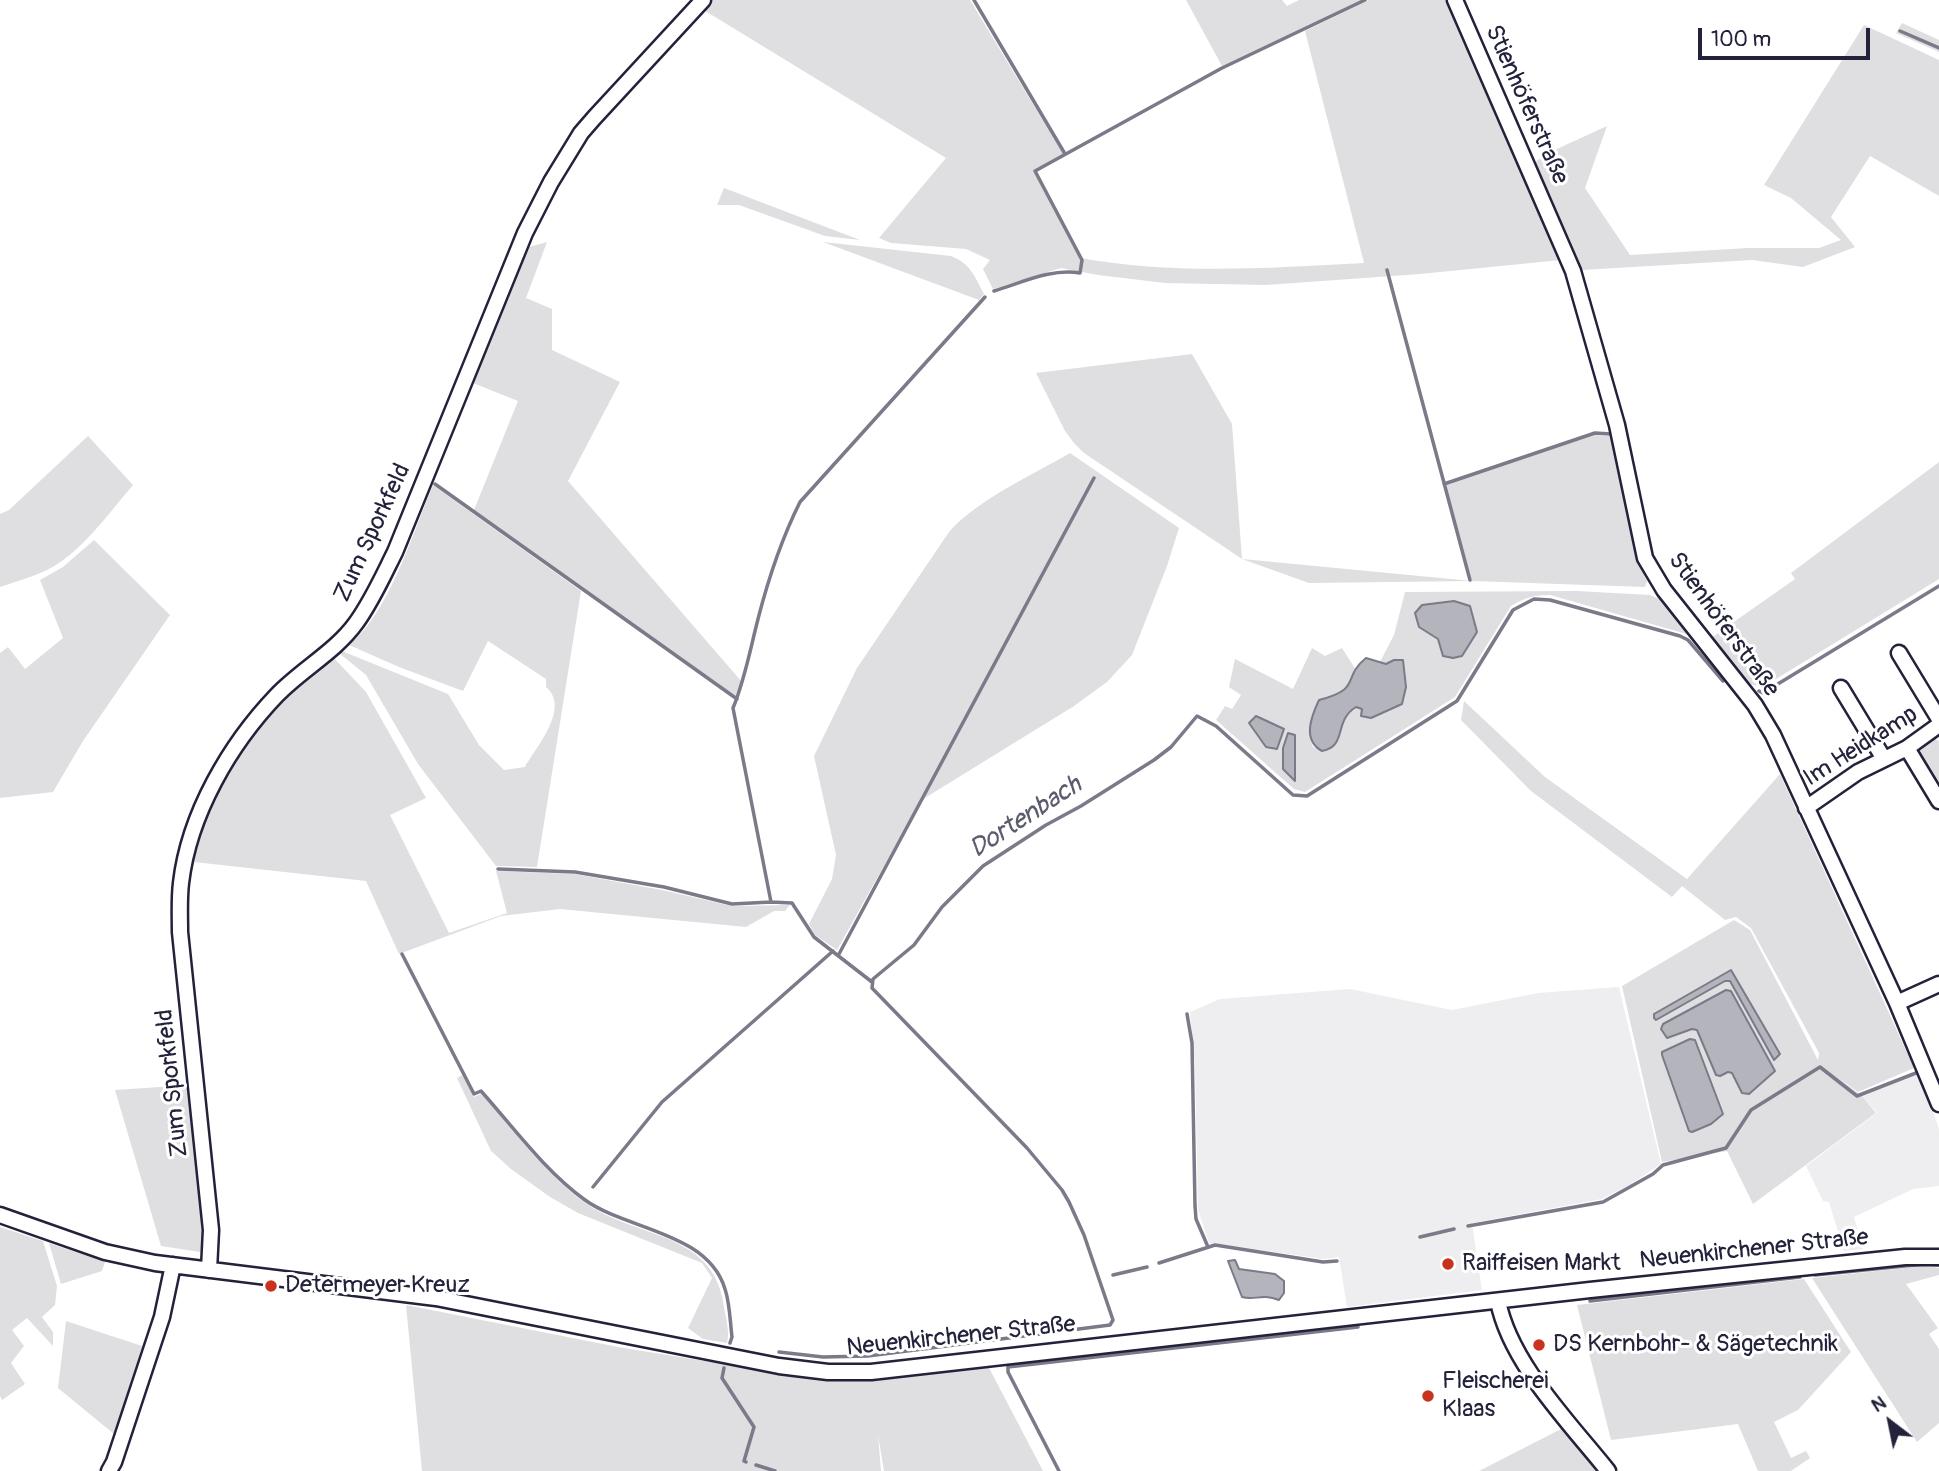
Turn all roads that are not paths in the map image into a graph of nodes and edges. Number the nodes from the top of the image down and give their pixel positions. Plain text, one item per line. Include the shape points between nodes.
1 (703, 0) edge
2 (1455, 0) edge
3 (1899, 653) dead end
4 (1841, 688) dead end
5 (1939, 719) edge
6 (1939, 725) edge
7 (1907, 748) junction
8 (1884, 759) junction
9 (1939, 801) edge
10 (1806, 808) junction
11 (1939, 984) edge
12 (1897, 1003) junction
13 (1939, 1104) edge
14 (0, 1215) edge
15 (1939, 1257) edge
16 (173, 1265) junction
17 (209, 1270) junction
18 (1498, 1301) junction
19 (109, 1471) edge
20 (1608, 1471) edge

1 - 17 street, Zum Sporkfeld via 571,149 525,233 395,552 370,602 346,635 251,724 198,820 179,903 211,1230
2 - 10 street, Stienhöferstraße via 1573,271 1616,425 1646,558 1664,590 1755,705
3 - 5 street, Im Heidkamp
4 - 8 street
6 - 7 street, Im Heidkamp
7 - 8 street, Im Heidkamp
7 - 9 street
8 - 10 street, Im Heidkamp
10 - 12 street, Stienhöferstraße
11 - 12 street
12 - 13 street, Stienhöferstraße
14 - 16 street, Neuenkirchener Straße via 105,1252
15 - 18 street, Neuenkirchener Straße
16 - 17 street, Neuenkirchener Straße
16 - 19 street via 162,1317
17 - 18 street, Neuenkirchener Straße via 436,1298 688,1350 828,1372 871,1372
18 - 20 street via 1519,1357

